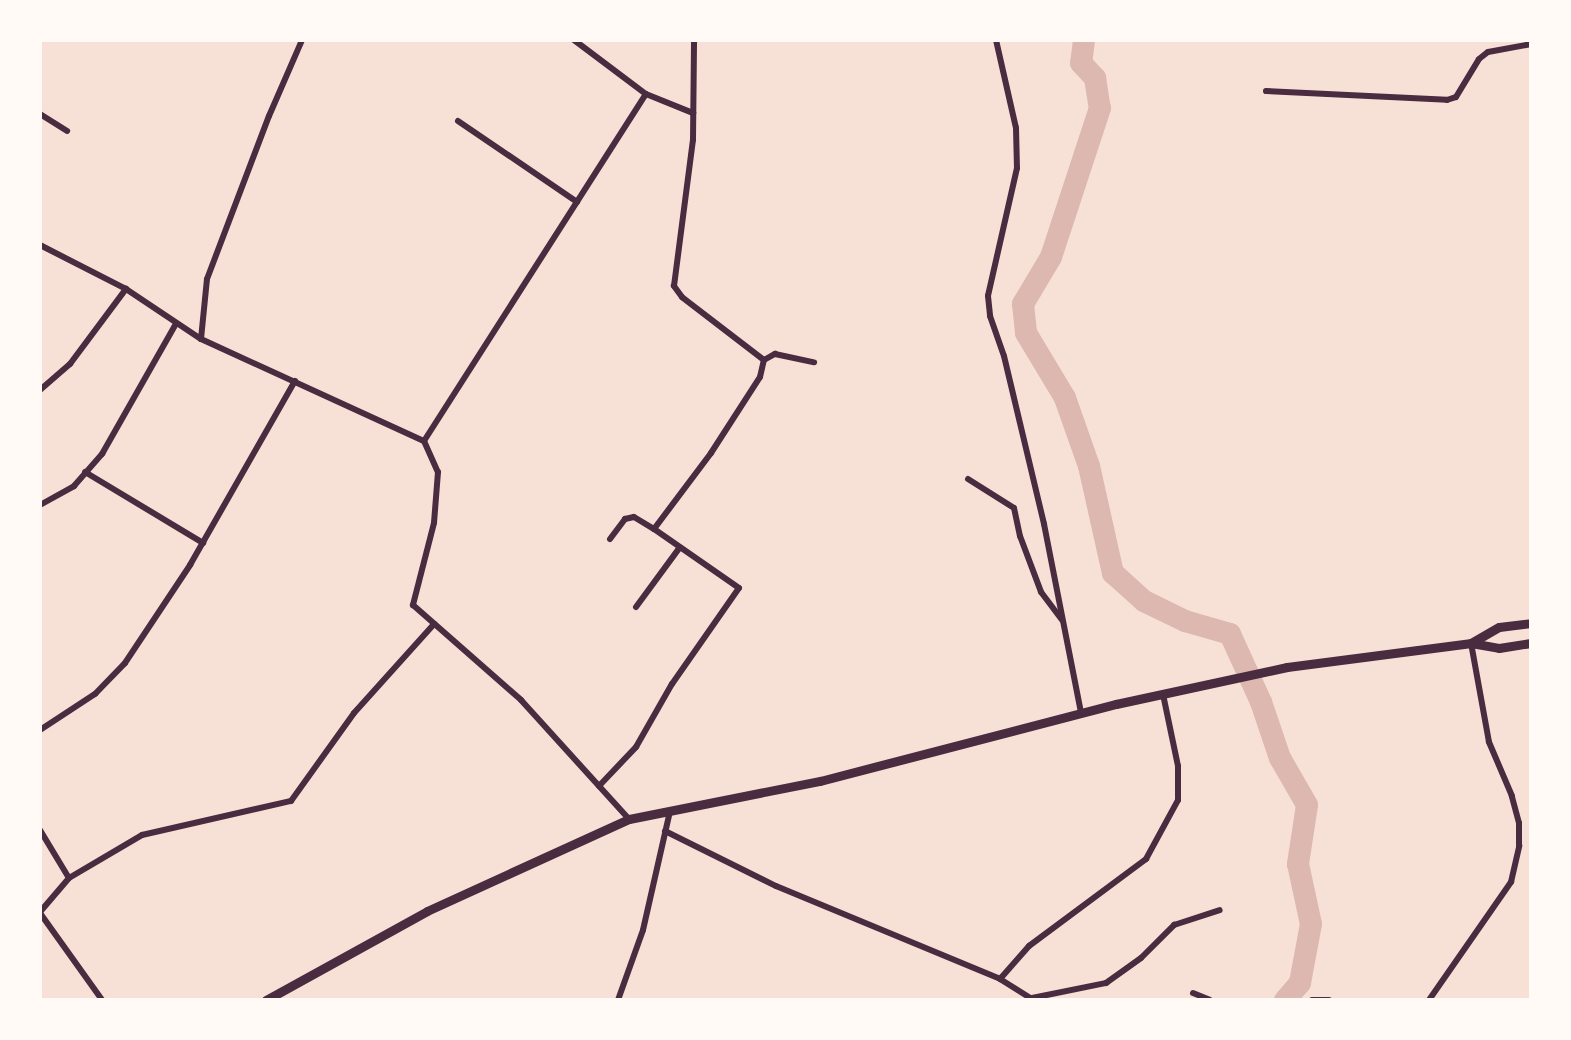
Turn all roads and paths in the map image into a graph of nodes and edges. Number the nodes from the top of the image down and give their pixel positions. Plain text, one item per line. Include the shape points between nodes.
1 (302, 40) edge
2 (574, 40) edge
3 (694, 40) edge
4 (996, 40) edge
5 (1531, 44) edge
6 (1266, 91) dead end
7 (646, 94) junction
8 (693, 113) junction
9 (40, 114) edge
10 (458, 121) dead end
11 (67, 131) dead end
12 (577, 202) junction
13 (40, 245) edge
14 (126, 289) junction
15 (176, 324) junction
16 (201, 339) junction
17 (764, 360) junction
18 (814, 362) dead end
19 (295, 381) junction
20 (40, 390) edge
21 (424, 441) junction
22 (85, 472) junction
23 (968, 479) dead end
24 (40, 505) edge
25 (654, 529) junction
26 (610, 539) dead end
27 (203, 543) junction
28 (680, 547) junction
29 (636, 607) dead end
30 (1064, 622) junction
31 (1531, 623) edge
32 (434, 624) junction
33 (1471, 643) junction
34 (1531, 643) edge
35 (1163, 694) junction
36 (1081, 713) junction
37 (40, 730) edge
38 (599, 786) junction
39 (670, 811) junction
40 (629, 819) junction
41 (40, 830) edge
42 (665, 831) junction
43 (69, 878) junction
44 (1220, 910) dead end
45 (40, 913) edge
46 (1000, 979) junction
47 (1193, 993) dead end
48 (1033, 999) edge
49 (102, 1000) edge
50 (266, 1000) edge
51 (618, 1000) edge
52 (1210, 1000) edge
53 (1312, 1000) edge
54 (1329, 1000) edge
55 (1429, 1000) edge

1 - 16 street via 207,279
2 - 7 street
3 - 8 street
4 - 30 street via 1016,128 1017,168 988,296 990,316 1004,356
5 - 6 street via 1488,52 1456,97 1447,100
7 - 8 street
7 - 12 street
8 - 17 street via 690,178 674,286
9 - 11 street
10 - 12 street
12 - 21 street
13 - 14 street
14 - 15 street
14 - 20 street via 70,364
15 - 16 street
15 - 22 street via 102,454
16 - 19 street
17 - 18 street via 775,354
17 - 25 street via 760,377 711,453
19 - 21 street
19 - 27 street
21 - 32 street via 438,472 434,523 413,605
22 - 24 street via 74,486
22 - 27 street
23 - 30 street via 1014,508 1041,592
25 - 26 street via 634,517 625,519
25 - 28 street
27 - 37 street via 116,674
28 - 29 street
28 - 38 street via 739,588 672,684 636,747
30 - 36 street
31 - 33 main road via 1499,627
32 - 38 street via 521,700
32 - 43 street via 354,713 291,801 142,835
33 - 34 main road via 1499,648
33 - 35 main road via 1287,667
33 - 55 street via 1489,742 1519,823 1519,846 1511,882
35 - 36 main road
35 - 46 street via 1178,766 1178,800 1146,859 1029,946
36 - 39 main road via 820,781
38 - 40 street
39 - 40 main road
39 - 42 street
40 - 50 main road via 427,911
41 - 43 street
42 - 46 street via 776,886
42 - 51 street via 643,930
43 - 45 street
44 - 48 street via 1174,925 1106,983
45 - 49 street
46 - 48 street
47 - 52 street
53 - 54 street

